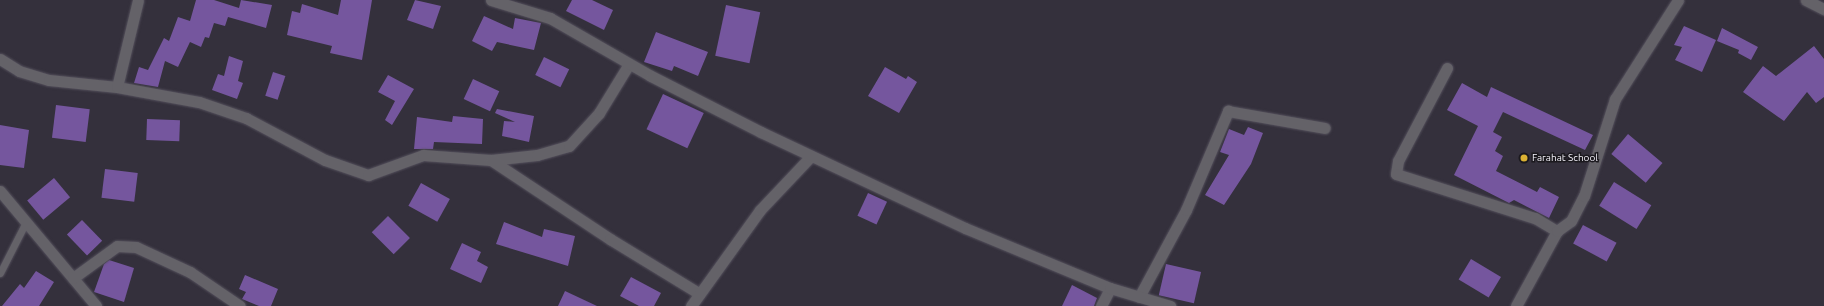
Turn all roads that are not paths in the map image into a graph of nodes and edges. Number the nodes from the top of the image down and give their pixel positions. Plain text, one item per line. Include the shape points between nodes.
1 (138, 0) edge
2 (491, 0) edge
3 (1678, 0) edge
4 (1806, 0) edge
5 (1824, 9) edge
6 (0, 59) edge
7 (629, 64) junction
8 (1447, 68) dead end
9 (117, 87) junction
10 (1325, 128) dead end
11 (811, 156) junction
12 (491, 160) junction
13 (0, 191) edge
14 (26, 222) junction
15 (1557, 231) junction
16 (0, 273) edge
17 (73, 278) junction
18 (1110, 288) junction
19 (700, 294) junction
20 (1139, 297) junction
21 (96, 306) edge
22 (240, 306) edge
23 (691, 306) edge
24 (1102, 306) edge
25 (1170, 306) edge
26 (1516, 306) edge

1 - 9 street
2 - 7 street via 550,18
3 - 15 street via 1615,99 1584,196 1571,221
4 - 5 street
6 - 9 street via 19,71 49,80
7 - 11 street
7 - 12 street via 599,113 569,146 537,155
8 - 15 street via 1398,161 1396,174 1535,218
9 - 12 street via 199,102 246,118 325,160 368,175 422,155
10 - 20 street via 1228,111 1186,210
11 - 18 street via 965,228
11 - 19 street via 760,210
12 - 19 street via 610,240
13 - 14 street
14 - 16 lane
14 - 17 street
15 - 26 street
17 - 21 street
17 - 22 street via 117,246 136,248 190,272
18 - 20 street
18 - 24 street
19 - 23 street
20 - 25 street

